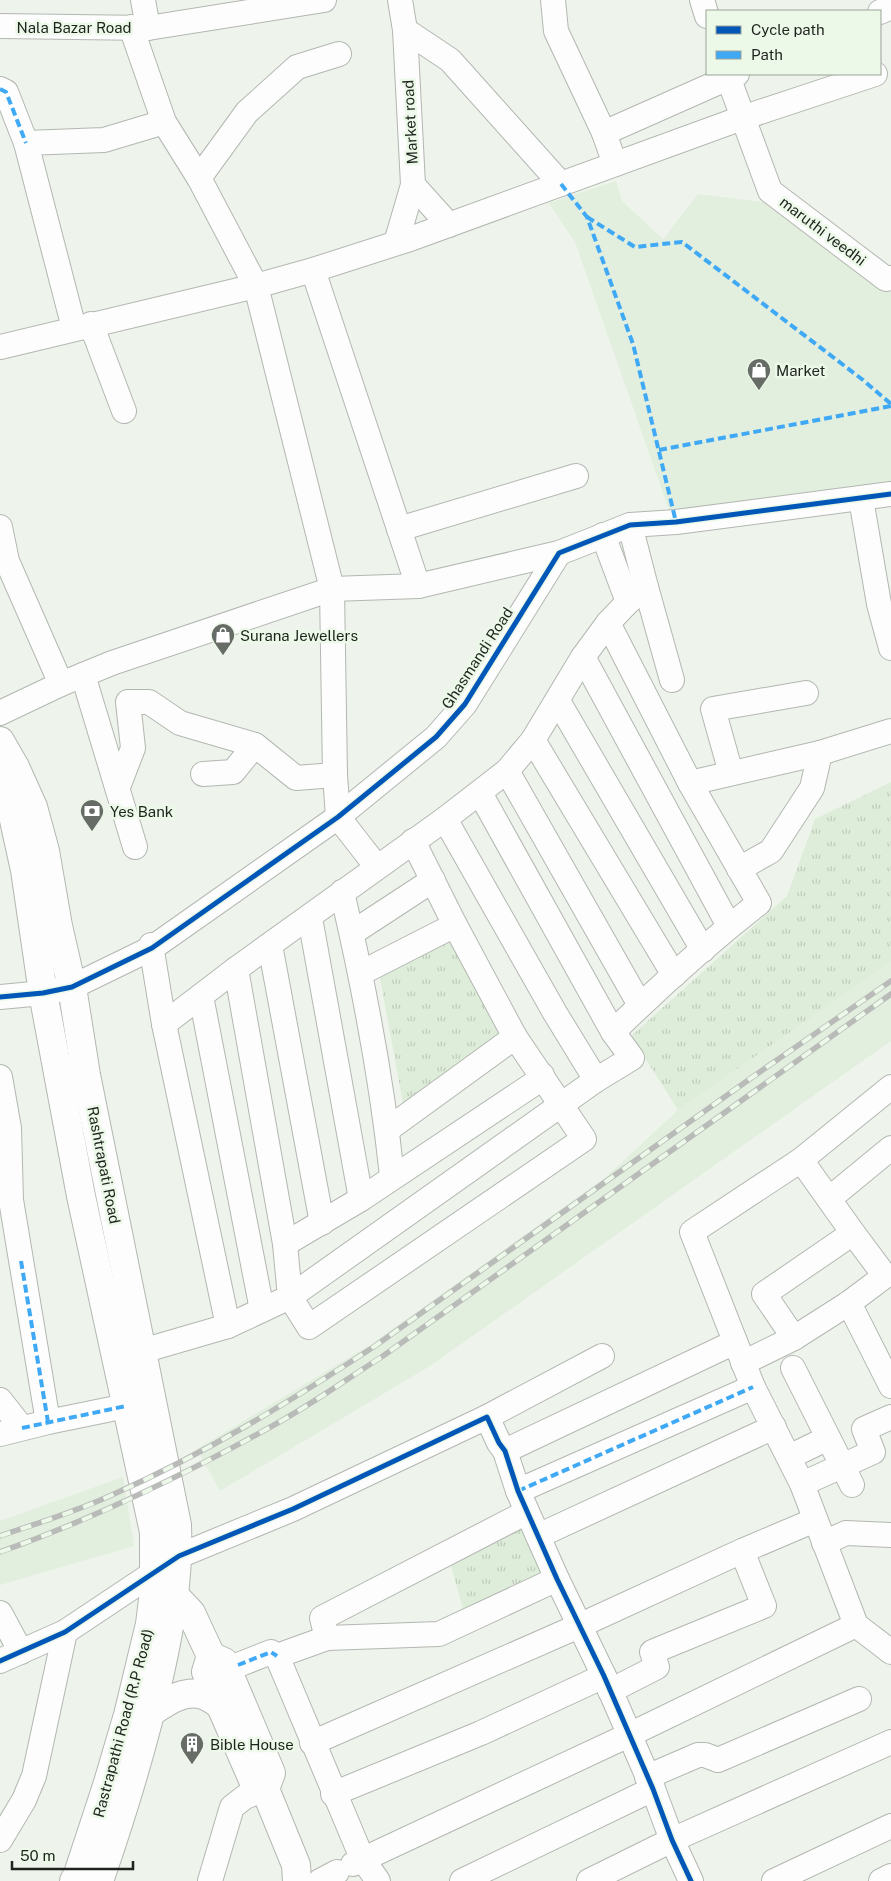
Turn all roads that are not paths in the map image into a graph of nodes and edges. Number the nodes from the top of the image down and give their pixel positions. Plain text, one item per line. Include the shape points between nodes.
1 (143, 0) edge
2 (324, 0) edge
3 (400, 0) edge
4 (553, 0) edge
5 (702, 0) edge
6 (706, 13) edge
7 (0, 26) edge
8 (140, 27) junction
9 (405, 30) junction
10 (339, 54) dead end
11 (731, 75) edge
12 (872, 75) edge
13 (0, 89) edge
14 (742, 118) junction
15 (164, 122) junction
16 (604, 133) junction
17 (26, 142) junction
18 (615, 164) junction
19 (199, 178) junction
20 (561, 184) junction
21 (413, 185) junction
22 (448, 225) junction
23 (396, 243) junction
24 (313, 270) junction
25 (891, 278) edge
26 (256, 286) junction
27 (82, 326) junction
28 (0, 346) edge
29 (124, 411) dead end
30 (576, 476) dead end
31 (891, 494) edge
32 (861, 499) junction
33 (630, 525) junction
34 (0, 527) edge
35 (399, 529) junction
36 (603, 535) junction
37 (559, 553) junction
38 (418, 586) junction
39 (646, 587) junction
40 (332, 589) junction
41 (628, 602) junction
42 (608, 623) junction
43 (891, 648) edge
44 (583, 657) junction
45 (83, 675) junction
46 (672, 680) dead end
47 (61, 684) junction
48 (806, 693) dead end
49 (558, 701) junction
50 (0, 713) edge
51 (891, 731) edge
52 (533, 740) junction
53 (0, 741) edge
54 (255, 745) junction
55 (820, 753) junction
56 (507, 771) junction
57 (731, 773) junction
58 (203, 774) dead end
59 (335, 775) junction
60 (0, 782) edge
61 (690, 783) junction
62 (118, 787) junction
63 (480, 793) junction
64 (338, 817) junction
65 (445, 819) junction
66 (414, 841) junction
67 (135, 847) dead end
68 (377, 867) junction
69 (739, 869) junction
70 (432, 880) junction
71 (342, 892) junction
72 (310, 918) junction
73 (455, 925) junction
74 (729, 926) junction
75 (352, 933) junction
76 (270, 944) junction
77 (152, 947) junction
78 (702, 950) junction
79 (236, 969) junction
80 (361, 973) junction
81 (674, 975) junction
82 (72, 987) junction
83 (43, 993) junction
84 (201, 996) junction
85 (0, 997) edge
86 (640, 1005) junction
87 (164, 1024) junction
88 (613, 1032) junction
89 (515, 1037) junction
90 (542, 1075) junction
91 (0, 1077) edge
92 (596, 1080) junction
93 (891, 1087) edge
94 (563, 1105) junction
95 (387, 1130) junction
96 (890, 1151) edge
97 (801, 1160) junction
98 (392, 1176) junction
99 (361, 1198) junction
100 (829, 1198) junction
101 (322, 1223) junction
102 (853, 1232) junction
103 (285, 1244) junction
104 (290, 1297) junction
105 (849, 1303) junction
106 (262, 1310) junction
107 (228, 1326) junction
108 (794, 1338) junction
109 (142, 1350) junction
110 (884, 1352) edge
111 (739, 1353) junction
112 (602, 1356) dead end
113 (793, 1368) dead end
114 (891, 1386) edge
115 (753, 1387) junction
116 (0, 1400) edge
117 (126, 1406) junction
118 (891, 1416) edge
119 (487, 1417) junction
120 (48, 1422) junction
121 (774, 1427) junction
122 (864, 1429) junction
123 (11, 1431) edge
124 (830, 1441) junction
125 (505, 1451) junction
126 (790, 1457) junction
127 (847, 1476) junction
128 (802, 1484) junction
129 (518, 1491) junction
130 (528, 1512) junction
131 (815, 1520) junction
132 (891, 1535) edge
133 (538, 1536) junction
134 (824, 1543) junction
135 (742, 1551) junction
136 (179, 1556) junction
137 (557, 1579) junction
138 (161, 1586) junction
139 (0, 1613) edge
140 (580, 1625) junction
141 (856, 1625) junction
142 (65, 1632) junction
143 (328, 1638) junction
144 (891, 1652) edge
145 (211, 1656) junction
146 (277, 1656) junction
147 (10, 1657) edge
148 (238, 1665) dead end
149 (607, 1683) junction
150 (859, 1699) dead end
151 (221, 1705) junction
152 (151, 1712) junction
153 (629, 1735) junction
154 (891, 1742) edge
155 (312, 1743) junction
156 (650, 1783) junction
157 (265, 1789) junction
158 (334, 1794) junction
159 (891, 1826) edge
160 (0, 1840) edge
161 (672, 1840) junction
162 (343, 1869) edge
163 (300, 1876) edge
164 (891, 1876) edge
165 (74, 1881) edge
166 (99, 1881) edge
167 (210, 1881) edge
168 (378, 1881) edge
169 (462, 1881) edge
170 (589, 1881) edge
171 (691, 1881) edge
172 (774, 1881) edge
173 (881, 1881) edge

1 - 8 street
2 - 8 street, Nala Bazar Road
3 - 9 street, Market road
4 - 16 street via 556,31
5 - 6 street
7 - 8 street, Nala Bazar Road
8 - 15 street
9 - 20 street via 450,60
9 - 21 street, Market road
10 - 19 street via 297,66 247,112
11 - 14 street, maruthi veedhi
11 - 16 street
12 - 14 street
13 - 17 street via 6,92
14 - 18 street
14 - 25 street, maruthi veedhi via 770,190 886,279
15 - 17 street via 104,140
15 - 19 street
16 - 18 street
17 - 27 street
18 - 20 street
19 - 26 street
20 - 22 street
21 - 22 street
21 - 23 street, Market road
22 - 23 street
23 - 24 street
24 - 26 street
24 - 35 street
26 - 27 street
26 - 40 street
27 - 28 street
27 - 29 street
30 - 35 street
31 - 32 street
32 - 33 street
32 - 43 street via 879,604
33 - 36 street
33 - 39 street
34 - 47 street via 7,561
35 - 38 street
36 - 37 street
36 - 41 street
37 - 38 street
37 - 64 street, Ghasmandi Road via 465,704 436,737
38 - 40 street
39 - 41 street
39 - 46 street
40 - 45 street
40 - 59 street
41 - 42 street
42 - 44 street
42 - 61 street
44 - 49 street
44 - 74 street
45 - 47 street
45 - 62 street
47 - 50 street
48 - 57 street via 714,709
49 - 52 street
49 - 78 street
51 - 55 street
52 - 56 street
52 - 81 street
53 - 82 main road, Rashtrapati Road via 33,807
54 - 58 street via 233,772
54 - 59 street via 296,778
54 - 62 street via 180,723 149,702 128,702 133,748
55 - 57 street
55 - 69 street via 812,788 771,851
56 - 63 street
56 - 86 street
57 - 61 street
59 - 64 street
60 - 83 main road, Rashtrapati Road via 12,811 25,870
61 - 69 street
62 - 67 street
63 - 65 street
63 - 88 street
64 - 68 street
64 - 77 street, Ghasmandi Road
65 - 66 street
65 - 92 street
66 - 68 street
66 - 70 street
68 - 71 street
69 - 74 street via 759,903
70 - 73 street
70 - 75 street
71 - 72 street
71 - 75 street
72 - 76 street
72 - 99 street
73 - 80 street
73 - 89 street
74 - 78 street
75 - 80 street
76 - 79 street
76 - 101 street
77 - 82 street, Ghasmandi Road
77 - 87 street
78 - 81 street
79 - 84 street
79 - 103 street
80 - 95 street
81 - 86 street
82 - 83 street, Ghasmandi Road
82 - 109 main road, Rashtrapati Road via 86,1074
83 - 85 street, Ghasmandi Road
83 - 117 main road, Rashtrapati Road via 81,1196
84 - 87 street
84 - 106 street
86 - 88 street
87 - 107 street
88 - 92 street via 632,1058
89 - 90 street
89 - 95 street
90 - 94 street
90 - 98 street via 535,1083
91 - 120 street via 9,1128 11,1200
92 - 94 street
93 - 97 street
94 - 104 street
94 - 104 street via 584,1139 309,1327
95 - 98 street
96 - 100 street
97 - 100 street
97 - 111 street via 692,1232
98 - 99 street
99 - 101 street
100 - 102 street
101 - 103 street
102 - 105 street via 885,1276
102 - 108 street via 764,1294
103 - 104 street
104 - 106 street
105 - 108 street
105 - 110 street
106 - 107 street
107 - 109 street
108 - 111 street
109 - 136 main road, Rashtrapati Road via 177,1525
110 - 114 street
111 - 115 street
111 - 125 street
112 - 119 street
113 - 124 street
115 - 121 street
115 - 129 street
116 - 123 street
117 - 120 street
117 - 138 main road, Rashtrapati Road via 154,1532
118 - 122 street
119 - 125 street
119 - 136 street via 293,1509
120 - 123 street
121 - 126 street
121 - 133 street
122 - 124 street
122 - 127 street via 873,1452
124 - 126 street
124 - 127 street
125 - 129 street
126 - 128 street
127 - 128 street
128 - 131 street
129 - 130 street
130 - 133 street
130 - 143 street via 322,1618
131 - 134 street
131 - 135 street
132 - 134 street via 846,1534
133 - 137 street
134 - 141 street
135 - 140 street
135 - 149 street via 764,1606 652,1652 657,1667
136 - 138 main road, Rashtrapati Road
137 - 140 street
137 - 143 street via 439,1634
138 - 142 street
138 - 145 main road via 191,1612
138 - 152 main road, Rastrapathi Road (R.P Road)
138 - 165 main road, Rastrapathi Road (R.P Road) via 128,1715
139 - 147 street
140 - 149 street
140 - 155 street
141 - 144 street
141 - 153 street
142 - 147 street
142 - 160 street via 34,1776
143 - 146 street
145 - 151 main road via 206,1672
145 - 157 main road via 224,1662 271,1773
146 - 148 street via 271,1652
146 - 155 street
149 - 153 street
149 - 158 street
150 - 156 street via 718,1760 698,1755
151 - 152 main road via 203,1695 183,1694
151 - 157 main road via 252,1780
152 - 166 main road, Rastrapathi Road (R.P Road) via 128,1798
153 - 156 street
153 - 162 street
154 - 161 street
155 - 158 street
156 - 161 street
156 - 169 street
157 - 163 main road
157 - 167 street via 245,1797 232,1807
158 - 162 street
159 - 172 street
161 - 170 street
161 - 171 street
162 - 168 street
164 - 173 street

